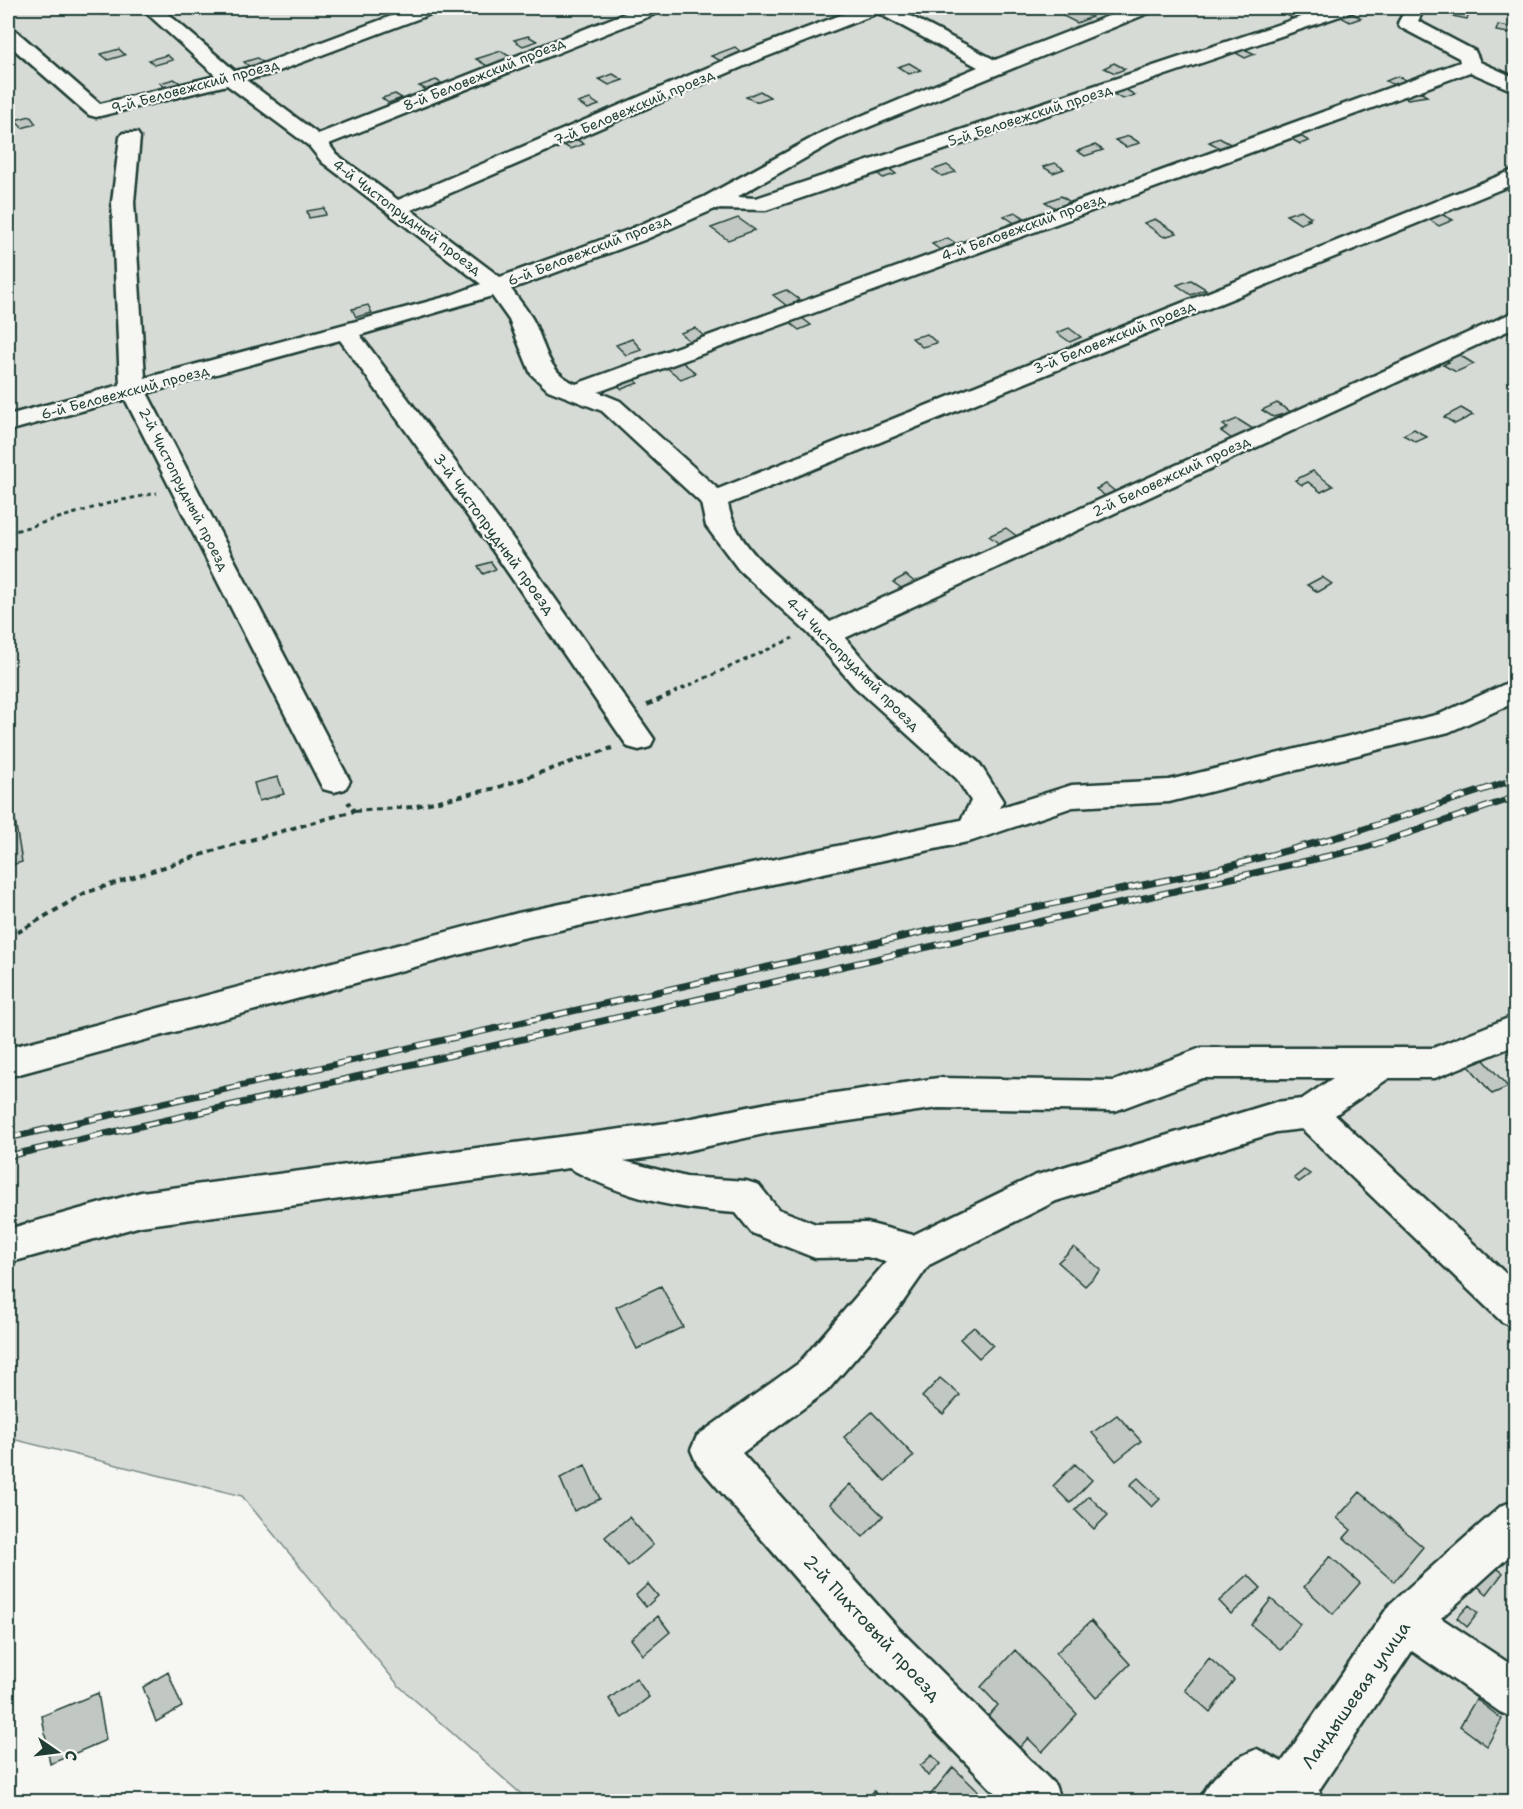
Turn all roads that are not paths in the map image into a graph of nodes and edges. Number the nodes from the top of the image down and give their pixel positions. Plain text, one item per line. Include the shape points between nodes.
1 (150, 8) edge
2 (429, 8) edge
3 (653, 8) edge
4 (874, 8) edge
5 (882, 8) edge
6 (1144, 8) edge
7 (1345, 8) edge
8 (1411, 9) edge
9 (404, 11) edge
10 (1090, 12) dead end
11 (1110, 22) junction
12 (8, 34) edge
13 (1471, 65) junction
14 (994, 67) junction
15 (232, 79) junction
16 (1515, 86) edge
17 (130, 137) dead end
18 (316, 142) junction
19 (1515, 175) edge
20 (712, 201) junction
21 (395, 209) junction
22 (496, 285) junction
23 (1515, 318) edge
24 (346, 332) junction
25 (133, 390) junction
26 (576, 392) junction
27 (8, 423) edge
28 (714, 500) junction
29 (822, 631) junction
30 (1515, 689) edge
31 (639, 739) road end
32 (334, 781) road end
33 (972, 829) junction
34 (1515, 1029) edge
35 (8, 1063) edge
36 (1380, 1065) junction
37 (1309, 1113) junction
38 (573, 1152) junction
39 (8, 1246) edge
40 (915, 1253) junction
41 (1515, 1309) edge
42 (1515, 1521) edge
43 (1406, 1620) junction
44 (1515, 1696) edge
45 (1290, 1799) edge
46 (1038, 1802) edge
47 (1222, 1802) edge

1 - 15 lane, 4-й Чистопрудный проезд
2 - 9 lane, 9-й Беловежский проезд
3 - 18 lane, 8-й Беловежский проезд
4 - 21 lane, 7-й Беловежский проезд via 751,56
5 - 14 lane
6 - 11 lane, 6-й Беловежский проезд
7 - 20 lane, 5-й Беловежский проезд via 758,205
8 - 13 lane via 1407,24 1468,55
9 - 15 lane, 9-й Беловежский проезд via 264,70
10 - 11 lane
11 - 14 lane, 6-й Беловежский проезд
12 - 15 lane, 9-й Беловежский проезд via 96,111
13 - 16 lane
13 - 26 lane, 4-й Беловежский проезд
14 - 20 lane, 6-й Беловежский проезд via 830,136
15 - 18 lane, 4-й Чистопрудный проезд
17 - 25 lane, 2-й Чистопрудный проезд via 123,202
18 - 21 lane, 4-й Чистопрудный проезд via 329,159
19 - 28 lane, 3-й Беловежский проезд
20 - 22 lane, 6-й Беловежский проезд via 636,235
21 - 22 lane, 4-й Чистопрудный проезд
22 - 24 lane, 6-й Беловежский проезд via 457,301
22 - 26 lane, 4-й Чистопрудный проезд via 521,320 540,369 557,386
23 - 29 lane, 2-й Беловежский проезд
24 - 25 lane, 6-й Беловежский проезд
24 - 31 lane, 3-й Чистопрудный проезд via 503,544
25 - 27 lane, 6-й Беловежский проезд
25 - 32 lane, 2-й Чистопрудный проезд
26 - 28 lane, 4-й Чистопрудный проезд via 611,406
28 - 29 lane, 4-й Чистопрудный проезд via 718,526 749,564
29 - 33 lane, 4-й Чистопрудный проезд via 865,680 968,771 987,801
30 - 33 lane via 1449,722 1169,791 1072,796
33 - 35 lane via 518,926
34 - 36 lane via 1434,1063
36 - 37 lane
36 - 38 lane via 1201,1063 1115,1096 938,1093
37 - 40 lane via 1276,1117 1047,1188
37 - 41 lane
38 - 39 lane via 141,1209
38 - 40 lane via 620,1177 686,1193 746,1197 765,1221 815,1241 867,1240
40 - 46 lane, 2-й Пихтовый проезд via 884,1296 813,1377 712,1450 881,1642
42 - 43 lane, Ландышевая улица
43 - 44 lane
43 - 45 lane, Ландышевая улица
45 - 47 lane via 1257,1772

